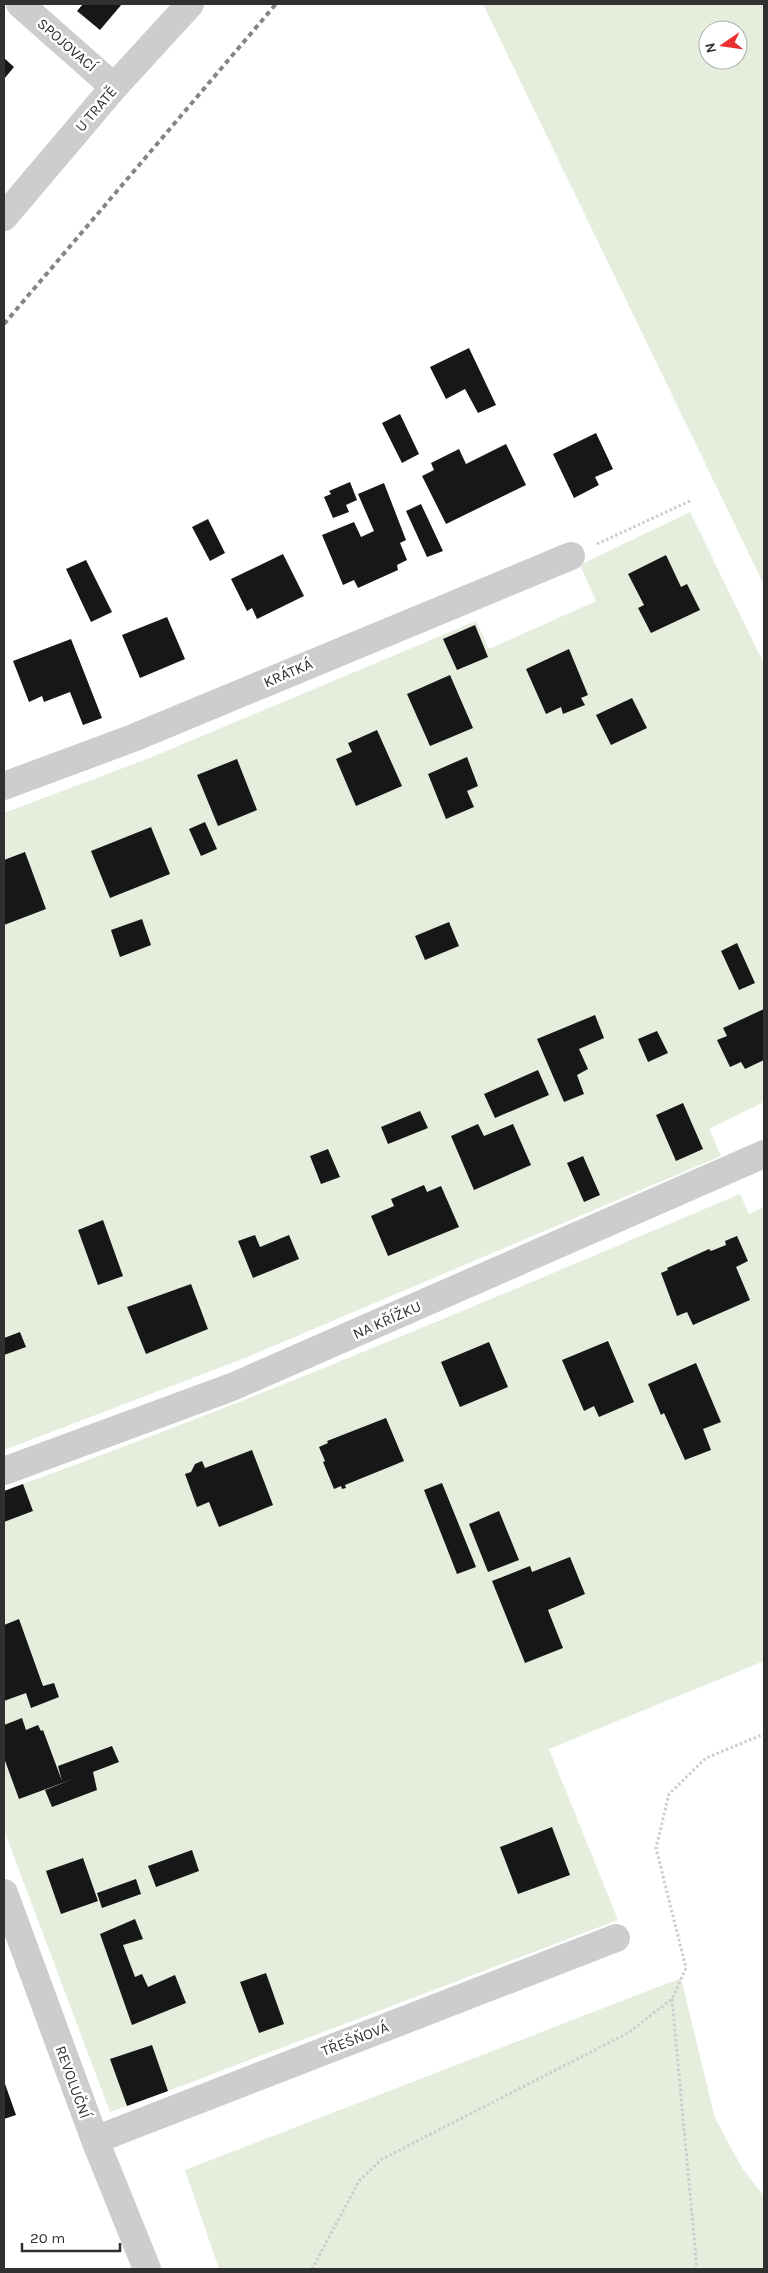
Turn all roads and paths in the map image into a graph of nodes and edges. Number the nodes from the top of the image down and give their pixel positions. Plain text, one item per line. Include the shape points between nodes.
1 (20, 4) edge
2 (190, 4) edge
3 (114, 87) junction
4 (4, 217) edge
5 (692, 500) dead end
6 (571, 556) joint
7 (4, 786) edge
8 (764, 1154) edge
9 (4, 1471) edge
10 (764, 1734) edge
11 (4, 1893) edge
12 (616, 1938) dead end
13 (672, 1999) junction
14 (95, 2140) junction
15 (147, 2269) edge
16 (312, 2269) edge
17 (697, 2269) edge

1 - 3 street, SPOJOVACÍ
2 - 3 street, U TRATĚ
3 - 4 street, U TRATĚ
5 - 6 path
6 - 7 street, KRÁTKÁ via 133,738
8 - 9 street, NA KŘÍŽKU via 232,1387
10 - 13 path via 706,1758 669,1794 656,1848 686,1968
11 - 14 street, REVOLUČNÍ
12 - 14 street, TŘEŠŇOVÁ
13 - 16 path via 628,2033 382,2159 359,2181
13 - 17 path
14 - 15 street, REVOLUČNÍ

